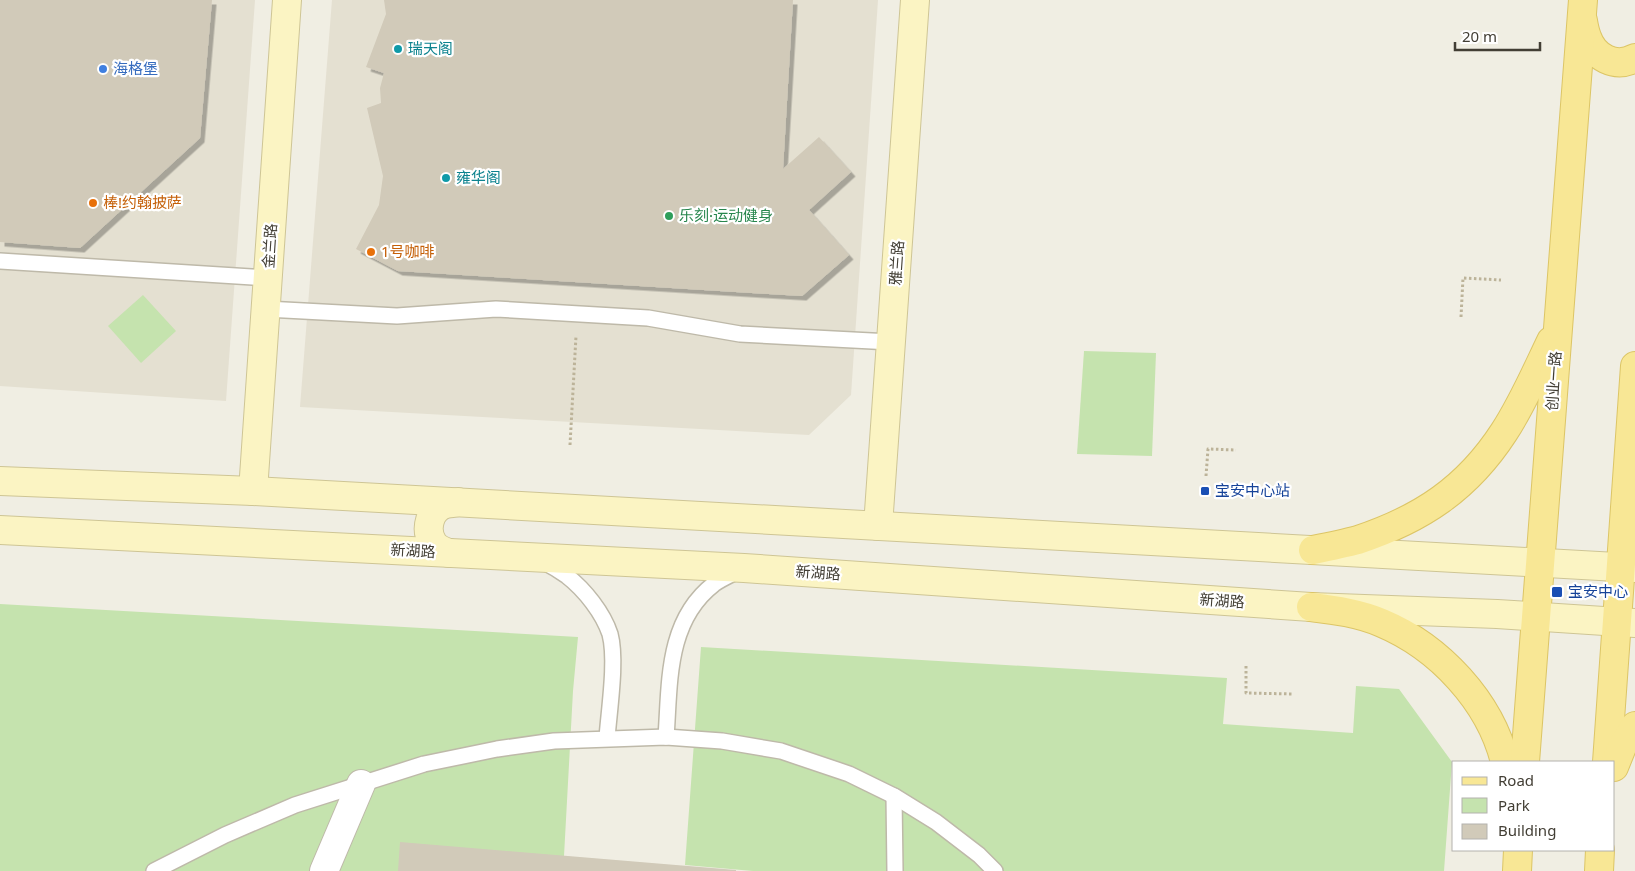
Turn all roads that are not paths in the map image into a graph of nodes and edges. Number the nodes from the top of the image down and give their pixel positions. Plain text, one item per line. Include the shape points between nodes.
1 (286, 0) edge
2 (915, 0) edge
3 (1582, 8) edge
4 (1635, 58) edge
5 (0, 261) edge
6 (268, 278) junction
7 (266, 309) junction
8 (1558, 326) junction
9 (891, 342) junction
10 (1635, 366) edge
11 (0, 481) edge
12 (253, 491) junction
13 (458, 502) junction
14 (878, 526) junction
15 (0, 530) edge
16 (1313, 550) junction
17 (449, 553) junction
18 (539, 558) junction
19 (1540, 563) junction
20 (744, 568) junction
21 (1628, 568) edge
22 (1311, 607) junction
23 (1536, 616) junction
24 (1626, 622) edge
25 (1635, 726) edge
26 (666, 737) junction
27 (607, 738) junction
28 (1504, 761) edge
29 (1525, 761) edge
30 (1607, 761) edge
31 (1615, 764) edge
32 (361, 784) junction
33 (894, 796) junction
34 (1518, 851) edge
35 (1600, 851) edge
36 (154, 871) edge
37 (324, 871) edge
38 (895, 871) edge
39 (995, 871) edge
40 (1517, 871) edge
41 (1599, 871) edge

1 - 6 main road, 金兰路
2 - 9 main road, 雅兰路
3 - 4 main road via 1587,39 1595,52 1605,60 1618,63
3 - 8 main road, 创业一路
5 - 6 lane
6 - 7 main road, 金兰路
7 - 9 lane via 397,316 496,310 577,314 648,318 740,334
7 - 12 main road, 金兰路
8 - 16 main road via 1504,432 1484,461 1467,478 1424,511 1392,527 1357,540
8 - 19 main road, 创业一路
9 - 14 main road, 雅兰路
10 - 21 main road
11 - 12 main road
12 - 13 main road
13 - 14 main road
13 - 17 main road via 440,506 429,523 433,543
14 - 16 main road
15 - 17 main road, 新湖路
16 - 19 main road
17 - 18 main road, 新湖路
18 - 20 main road, 新湖路
18 - 27 lane via 568,576 604,619 613,657
19 - 21 main road
19 - 23 main road, 创业一路
20 - 22 main road, 新湖路
20 - 26 lane via 714,584 695,604 681,627 673,652
21 - 24 main road
22 - 23 main road, 新湖路
22 - 28 main road via 1347,612 1382,623 1414,640 1443,662 1467,688 1488,719
23 - 24 main road, 新湖路
23 - 29 main road, 创业一路
24 - 30 main road
25 - 31 main road
26 - 27 lane
26 - 33 lane via 722,741 781,751 849,774
27 - 32 lane via 497,749 424,764
32 - 36 lane via 295,805 225,835
32 - 37 street
33 - 38 lane
33 - 39 lane via 936,822
34 - 40 main road
35 - 41 main road

